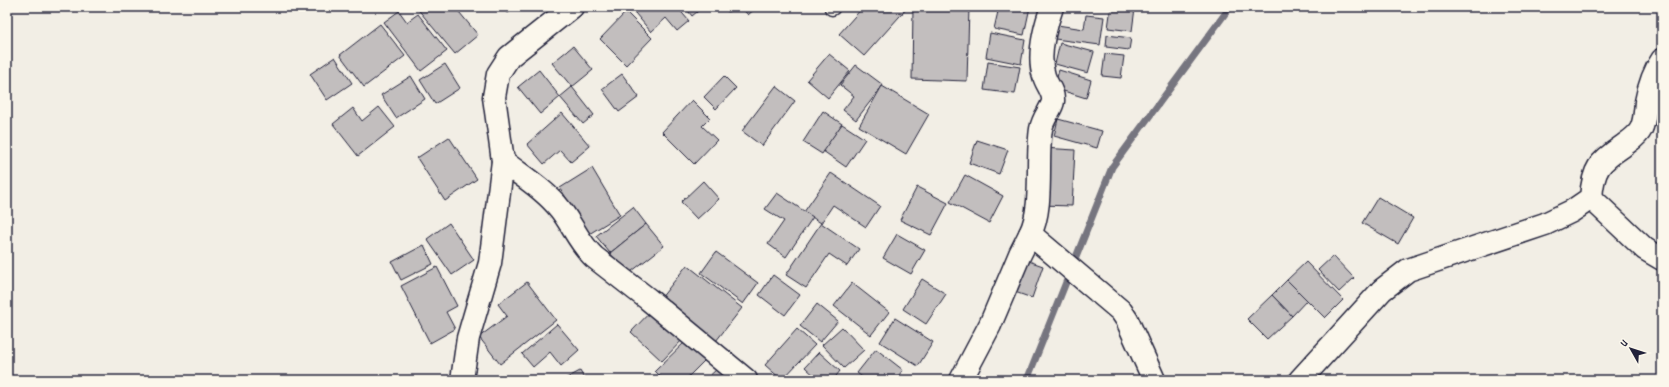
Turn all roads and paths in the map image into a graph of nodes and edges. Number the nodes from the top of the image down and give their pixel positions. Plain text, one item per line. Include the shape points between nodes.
1 (572, 7) edge
2 (1052, 7) edge
3 (1662, 60) edge
4 (503, 161) junction
5 (1591, 198) junction
6 (1030, 234) junction
7 (1662, 258) edge
8 (462, 380) edge
9 (746, 380) edge
10 (961, 380) edge
11 (1154, 380) edge
12 (1300, 380) edge

1 - 4 street via 509,56 498,74 494,97
2 - 6 street via 1045,31 1042,62 1053,102 1042,126 1036,218
3 - 5 street via 1652,79 1644,122 1640,130 1599,166 1592,179
4 - 8 street via 490,263 471,326
4 - 9 street via 550,198 594,257
5 - 7 street via 1645,249
5 - 12 street via 1545,224 1403,274 1382,290
6 - 10 street via 990,325
6 - 11 street via 1121,311

